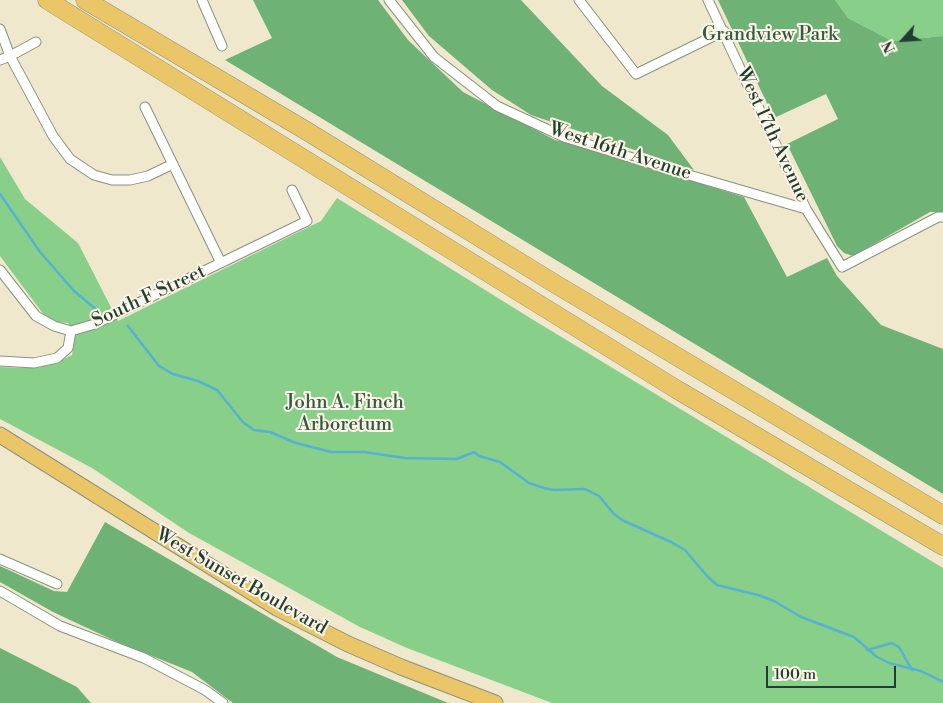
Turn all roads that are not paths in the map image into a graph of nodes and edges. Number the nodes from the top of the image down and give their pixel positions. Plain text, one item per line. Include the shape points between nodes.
1 (47, 0) edge
2 (85, 0) edge
3 (202, 0) edge
4 (389, 0) edge
5 (579, 0) edge
6 (708, 0) edge
7 (0, 30) edge
8 (724, 31) junction
9 (36, 42) dead end
10 (222, 46) dead end
11 (10, 56) junction
12 (0, 60) edge
13 (145, 107) dead end
14 (173, 164) junction
15 (292, 190) dead end
16 (806, 209) junction
17 (943, 217) edge
18 (221, 263) junction
19 (0, 270) edge
20 (71, 331) junction
21 (0, 360) edge
22 (0, 435) edge
23 (943, 515) edge
24 (943, 546) edge
25 (0, 559) edge
26 (57, 584) dead end
27 (0, 591) edge
28 (223, 703) edge
29 (495, 703) edge

1 - 24 highway via 676,389
2 - 23 highway
3 - 10 street
4 - 16 street, West 16th Avenue via 434,57 497,106 564,137
5 - 8 street via 636,74
6 - 8 street, West 17th Avenue
7 - 11 street
8 - 16 street, West 17th Avenue
9 - 11 street
11 - 12 street
11 - 14 street via 52,136 70,159 94,175 130,180 148,176
13 - 14 street
14 - 18 street
15 - 18 street, South F Street via 307,221
16 - 17 street, West 17th Avenue via 842,267
18 - 20 street, South F Street via 94,324
19 - 20 street via 36,316
20 - 21 street, South F Street via 68,348 57,358 34,363
22 - 29 main road, West Sunset Boulevard via 277,608 348,644
25 - 26 street
27 - 28 street via 60,626 144,658

